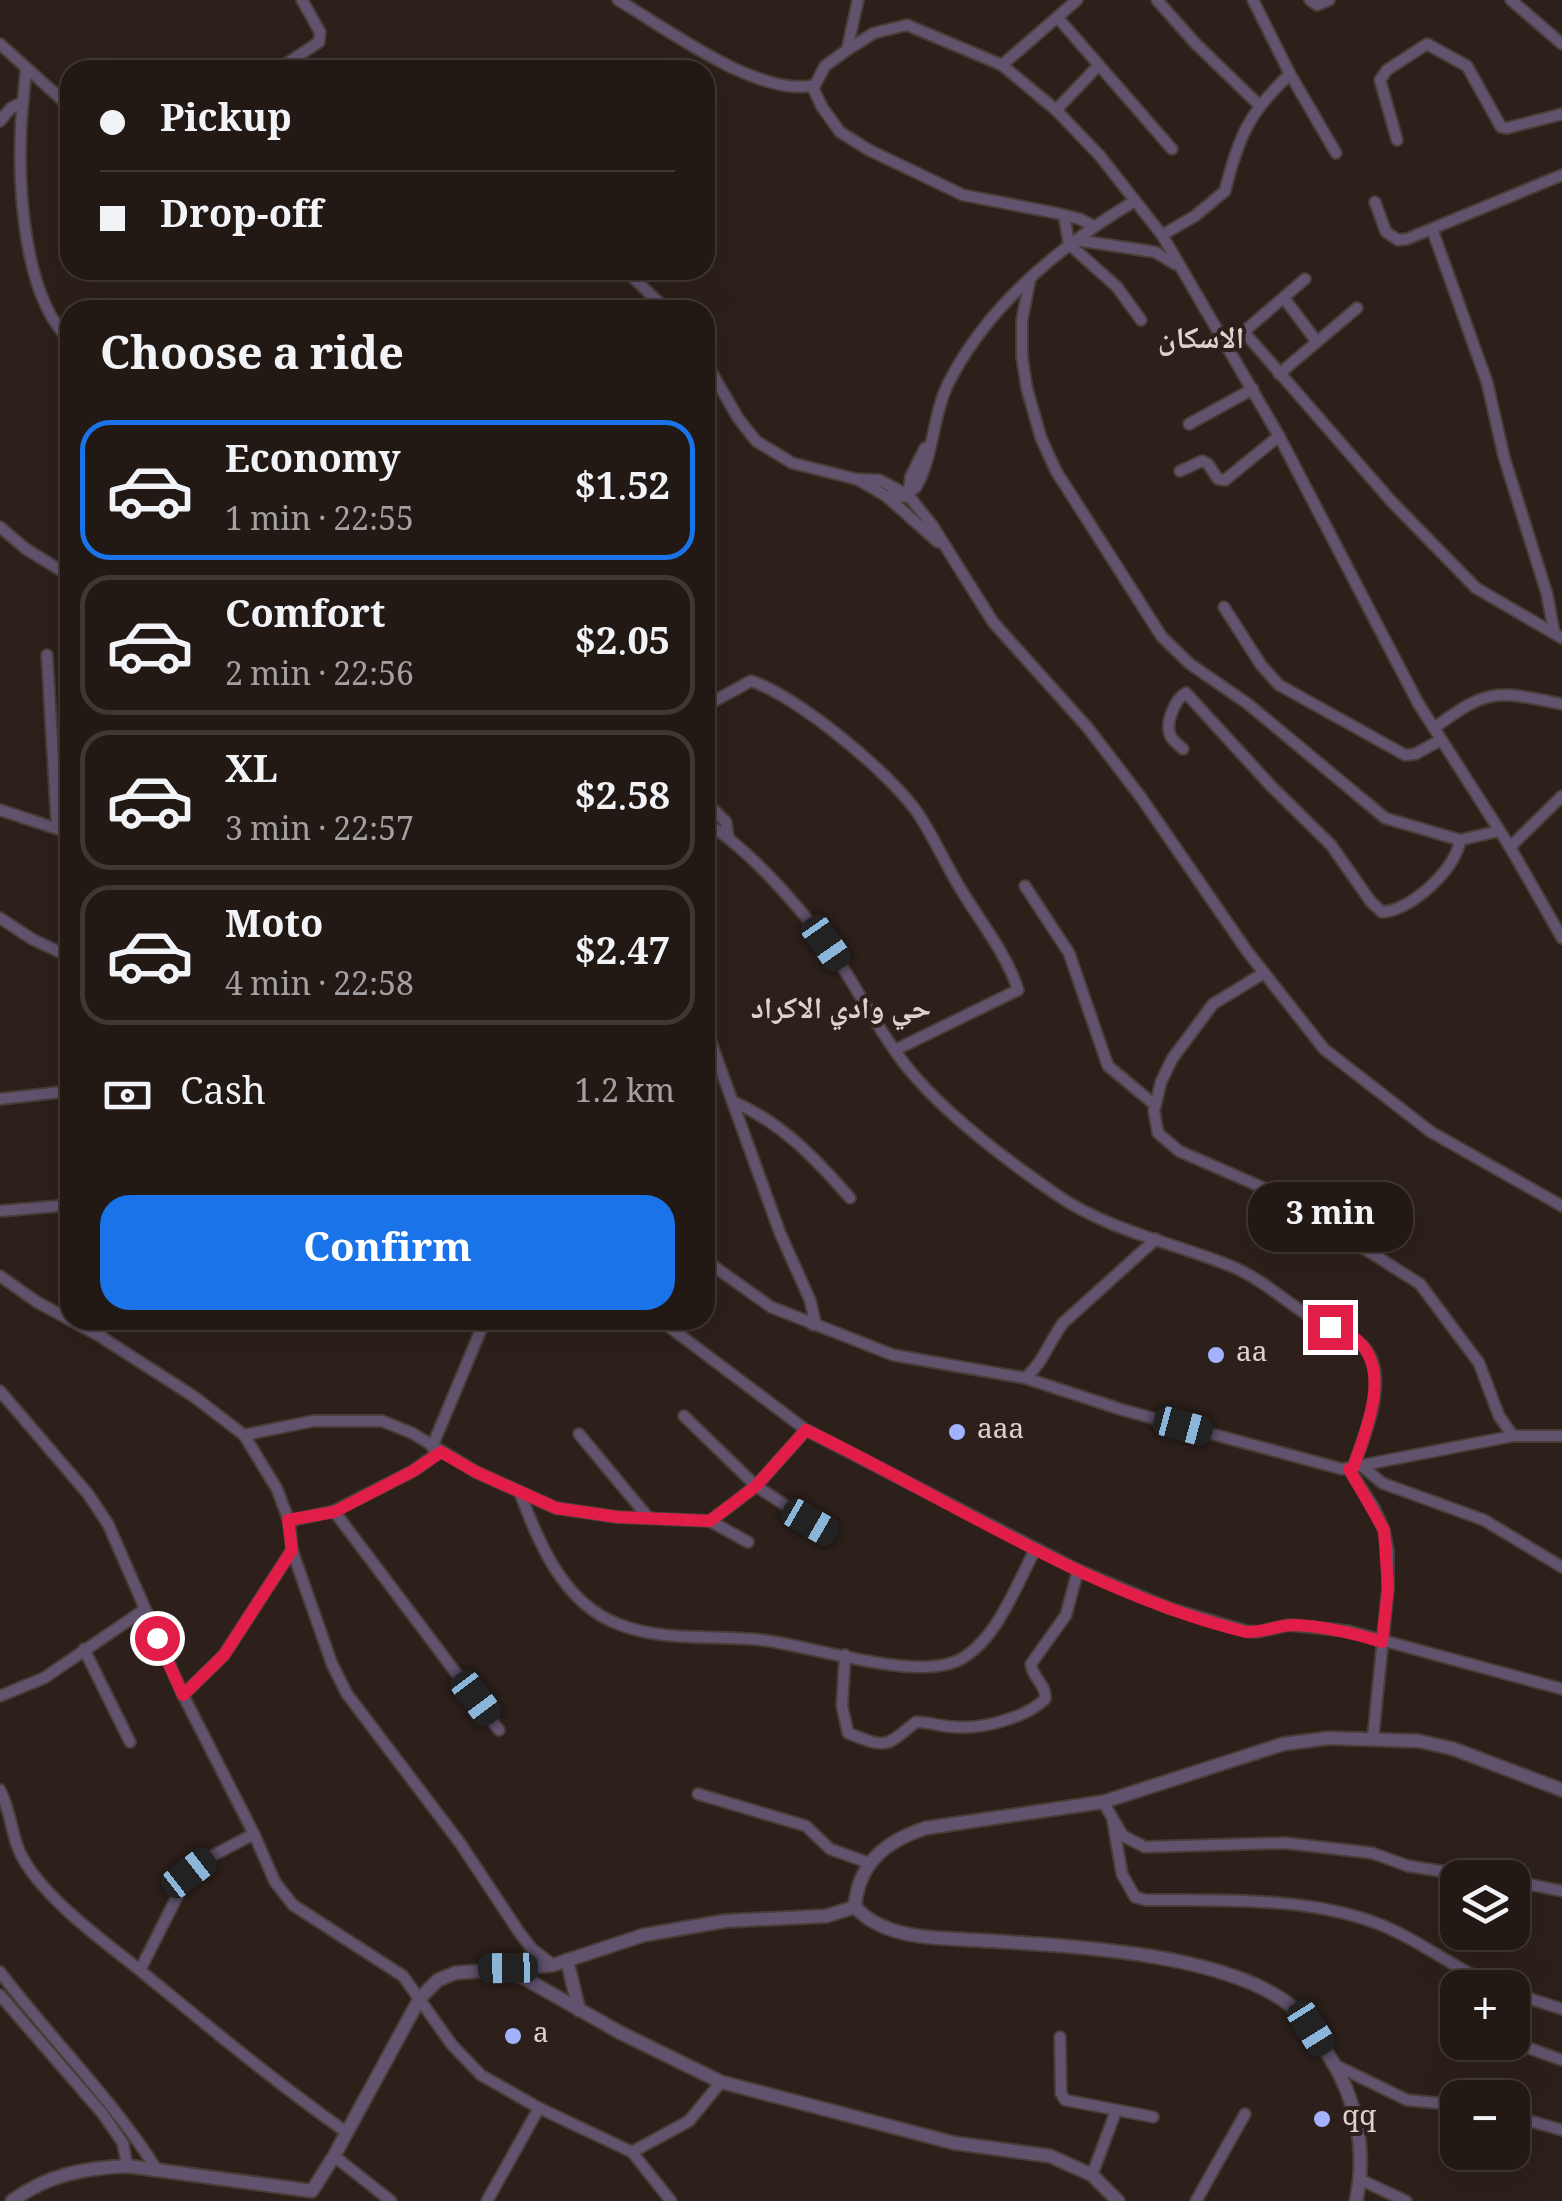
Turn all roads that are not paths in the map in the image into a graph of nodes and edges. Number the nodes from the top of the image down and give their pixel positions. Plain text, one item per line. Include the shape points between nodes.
1 (302, 0) edge
2 (618, 0) edge
3 (858, 0) edge
4 (1078, 0) edge
5 (1157, 0) edge
6 (1253, 0) edge
7 (1310, 0) edge
8 (1329, 0) edge
9 (1511, 0) edge
10 (1058, 18) junction
11 (0, 44) edge
12 (1562, 44) edge
13 (848, 50) junction
14 (292, 60) edge
15 (1002, 65) junction
16 (1098, 66) junction
17 (26, 69) junction
18 (1290, 74) junction
19 (812, 86) junction
20 (60, 98) edge
21 (23, 102) junction
22 (1258, 104) junction
23 (1056, 110) junction
24 (1562, 114) edge
25 (0, 120) edge
26 (1397, 140) dead end
27 (1172, 150) dead end
28 (1336, 153) dead end
29 (1562, 175) edge
30 (1133, 202) junction
31 (1375, 202) dead end
32 (1064, 215) junction
33 (1093, 226) junction
34 (1432, 230) junction
35 (1162, 235) junction
36 (1072, 242) junction
37 (1179, 266) junction
38 (1030, 279) junction
39 (1305, 279) dead end
40 (635, 280) edge
41 (1284, 298) junction
42 (656, 300) edge
43 (1357, 308) dead end
44 (1141, 320) dead end
45 (60, 329) edge
46 (1244, 332) junction
47 (1317, 342) junction
48 (1226, 347) junction
49 (1279, 374) junction
50 (715, 378) edge
51 (1253, 389) junction
52 (1189, 424) dead end
53 (1279, 436) junction
54 (1180, 471) dead end
55 (856, 478) junction
56 (886, 496) junction
57 (908, 496) junction
58 (912, 517) junction
59 (0, 527) edge
60 (946, 550) junction
61 (60, 570) edge
62 (1224, 606) dead end
63 (1558, 635) edge
64 (47, 655) dead end
65 (715, 701) edge
66 (1562, 704) edge
67 (1434, 728) junction
68 (1441, 740) junction
69 (1182, 749) dead end
70 (1562, 796) edge
71 (0, 810) edge
72 (715, 811) edge
73 (57, 827) junction
74 (60, 828) edge
75 (715, 828) edge
76 (1500, 831) junction
77 (728, 836) junction
78 (1460, 840) junction
79 (1510, 847) junction
80 (1025, 886) dead end
81 (0, 918) edge
82 (1562, 938) edge
83 (60, 952) edge
84 (1264, 974) junction
85 (895, 1050) junction
86 (715, 1054) edge
87 (60, 1093) edge
88 (0, 1100) edge
89 (732, 1101) junction
90 (1156, 1105) junction
91 (850, 1198) dead end
92 (60, 1205) edge
93 (1562, 1206) edge
94 (0, 1211) edge
95 (1156, 1239) junction
96 (715, 1267) edge
97 (0, 1276) edge
98 (60, 1314) edge
99 (813, 1324) junction
100 (89, 1330) edge
101 (101, 1330) edge
102 (481, 1330) edge
103 (673, 1330) edge
104 (98, 1335) junction
105 (1025, 1378) junction
106 (0, 1391) edge
107 (684, 1416) dead end
108 (806, 1430) junction
109 (579, 1434) dead end
110 (244, 1435) junction
111 (1513, 1436) junction
112 (1562, 1436) edge
113 (437, 1449) junction
114 (1355, 1468) junction
115 (756, 1486) junction
116 (520, 1493) junction
117 (334, 1512) junction
118 (647, 1516) junction
119 (288, 1520) junction
120 (710, 1521) junction
121 (830, 1534) dead end
122 (748, 1542) dead end
123 (292, 1550) junction
124 (1034, 1550) junction
125 (1562, 1567) edge
126 (1078, 1570) junction
127 (144, 1610) junction
128 (1382, 1642) junction
129 (84, 1649) junction
130 (844, 1656) junction
131 (1562, 1689) edge
132 (183, 1695) junction
133 (0, 1696) edge
134 (499, 1730) dead end
135 (1373, 1738) junction
136 (130, 1742) dead end
137 (0, 1790) edge
138 (1562, 1790) edge
139 (698, 1794) dead end
140 (1103, 1802) junction
141 (1113, 1822) junction
142 (254, 1834) junction
143 (869, 1863) junction
144 (1440, 1871) edge
145 (1530, 1885) edge
146 (1562, 1891) edge
147 (854, 1907) junction
148 (567, 1960) junction
149 (552, 1964) junction
150 (508, 1968) junction
151 (140, 1970) junction
152 (1464, 1970) edge
153 (0, 1972) edge
154 (0, 1995) edge
155 (420, 1998) junction
156 (1530, 1999) edge
157 (1562, 2009) edge
158 (579, 2010) junction
159 (1060, 2037) dead end
160 (1530, 2048) edge
161 (1562, 2060) edge
162 (1335, 2065) junction
163 (721, 2082) junction
164 (1440, 2102) edge
165 (539, 2108) junction
166 (1116, 2112) junction
167 (1245, 2114) dead end
168 (1153, 2116) dead end
169 (1530, 2121) edge
170 (1562, 2130) edge
171 (346, 2132) junction
172 (632, 2152) junction
173 (334, 2156) junction
174 (127, 2166) junction
175 (157, 2170) junction
176 (1092, 2175) junction
177 (1361, 2180) junction
178 (310, 2196) edge
179 (12, 2201) edge
180 (390, 2201) edge
181 (486, 2201) edge
182 (671, 2201) edge
183 (1118, 2201) edge
184 (1196, 2201) edge
185 (1356, 2201) edge
186 (1406, 2201) edge

1 - 14 street via 319,42
2 - 19 street via 759,78
3 - 13 street
4 - 10 street
5 - 22 street
6 - 18 street
7 - 8 street
9 - 12 street
10 - 15 street
10 - 16 street
11 - 17 street
13 - 15 street via 906,25
13 - 19 street
15 - 23 street
16 - 23 street
16 - 27 street
17 - 20 street
17 - 21 street
18 - 22 street
18 - 28 street
19 - 32 street via 840,132 869,150 963,195
21 - 25 street
21 - 45 street via 19,139 29,252 39,294
22 - 35 street via 1237,145 1225,191
23 - 30 street
24 - 26 street via 1502,127 1467,66 1427,44 1380,80
29 - 34 street
30 - 33 street
30 - 35 street
31 - 34 street via 1390,236 1407,239
32 - 33 street
32 - 36 street
33 - 36 street
34 - 63 street via 1487,382
35 - 37 street
36 - 37 street via 1154,252
36 - 38 street
36 - 44 street
37 - 48 street
38 - 57 street via 960,363 942,399 920,481
38 - 78 street via 1022,357 1041,438 1162,637 1374,811
39 - 41 street
40 - 42 street
41 - 46 street
41 - 47 street
43 - 47 street
46 - 48 street
46 - 49 street
47 - 49 street
48 - 51 street
49 - 63 street via 1476,588
50 - 55 street via 756,441 792,462
51 - 52 street
51 - 53 street
53 - 54 street via 1225,480 1202,461
53 - 67 street
55 - 56 street
55 - 57 street via 879,480
56 - 57 street
56 - 58 street
57 - 58 street
57 - 60 street
58 - 60 street
59 - 61 street
60 - 84 street via 993,622 1140,796
62 - 68 street via 1271,678 1298,698 1404,755
64 - 73 street
65 - 85 street via 751,681 835,733 918,814 990,934 1018,990
66 - 67 street via 1486,695
67 - 68 street
68 - 76 street
69 - 78 street via 1169,728 1176,702 1186,693 1331,846 1382,912 1405,904 1444,874
70 - 79 street
71 - 73 street
72 - 77 street
73 - 74 street
75 - 77 street
76 - 78 street
76 - 79 street
77 - 85 street via 826,943
79 - 82 street
80 - 90 street via 1074,964 1108,1066
81 - 83 street
84 - 90 street via 1208,1008 1166,1068
84 - 93 street via 1324,1048 1406,1114
85 - 95 street via 943,1104 1042,1185 1088,1214
86 - 89 street
87 - 88 street
89 - 91 street via 789,1135
89 - 99 street via 810,1300
90 - 111 street via 1154,1124 1169,1145 1280,1195 1420,1284 1480,1363
92 - 94 street
95 - 105 street via 1064,1324
95 - 114 street via 1263,1282 1359,1342 1371,1359 1374,1389
96 - 99 street via 770,1307
97 - 98 street
99 - 105 street via 893,1354
100 - 104 street
101 - 104 street
102 - 113 street
103 - 108 street
104 - 110 street
105 - 114 street via 1122,1410
106 - 127 street via 108,1524
107 - 115 street
108 - 115 street
108 - 124 street
109 - 118 street
110 - 113 street via 313,1422 382,1422
110 - 119 street
111 - 112 street
111 - 114 street
113 - 116 street
113 - 117 street via 413,1471
114 - 125 street via 1484,1520
114 - 128 street via 1384,1530 1388,1588
115 - 120 street
115 - 121 street
116 - 118 street via 556,1508
116 - 130 street via 540,1547 570,1588 618,1624 670,1636 767,1640
117 - 119 street
117 - 134 street
118 - 120 street
119 - 123 street
120 - 122 street
123 - 132 street via 224,1655
123 - 149 street via 347,1694 518,1932
124 - 126 street
124 - 130 street via 988,1633 960,1660 902,1666
126 - 128 street via 1246,1632 1289,1625
126 - 130 street via 1066,1615 1032,1664 1045,1699 1033,1708 958,1728 916,1722 900,1738 874,1744 848,1733
127 - 129 street
127 - 132 street
128 - 131 street
128 - 135 street
129 - 133 street via 32,1685
129 - 136 street
132 - 142 street
135 - 138 street via 1454,1750
135 - 140 street via 1283,1744
137 - 151 street via 29,1868
139 - 143 street via 806,1826 830,1849
140 - 141 street
140 - 143 street via 926,1828 898,1837
141 - 144 street via 1144,1847 1284,1842 1372,1853
141 - 152 street via 1122,1874 1135,1897 1283,1904 1356,1916
142 - 151 street via 189,1873
142 - 155 street via 274,1882 294,1905 403,1976
143 - 147 street
145 - 146 street
147 - 148 street via 826,1916 725,1921 644,1935
147 - 162 street via 866,1920 902,1932 1059,1946 1231,1973 1290,2005
148 - 149 street
148 - 158 street
149 - 150 street
150 - 155 street via 455,1974
150 - 158 street
151 - 171 street
153 - 175 street
154 - 174 street via 102,2114 122,2144
155 - 165 street via 481,2076
155 - 171 street
156 - 157 street
158 - 163 street
159 - 166 street via 1060,2093
160 - 161 street
162 - 164 street via 1393,2095
162 - 177 street via 1357,2122
163 - 172 street via 690,2121
163 - 176 street via 954,2143 1050,2156
165 - 172 street
165 - 181 street
166 - 168 street
166 - 176 street
167 - 184 street
169 - 170 street
171 - 173 street
172 - 182 street
173 - 178 street
173 - 180 street
174 - 175 street
174 - 179 street via 50,2178
175 - 178 street
176 - 183 street
177 - 185 street
177 - 186 street

